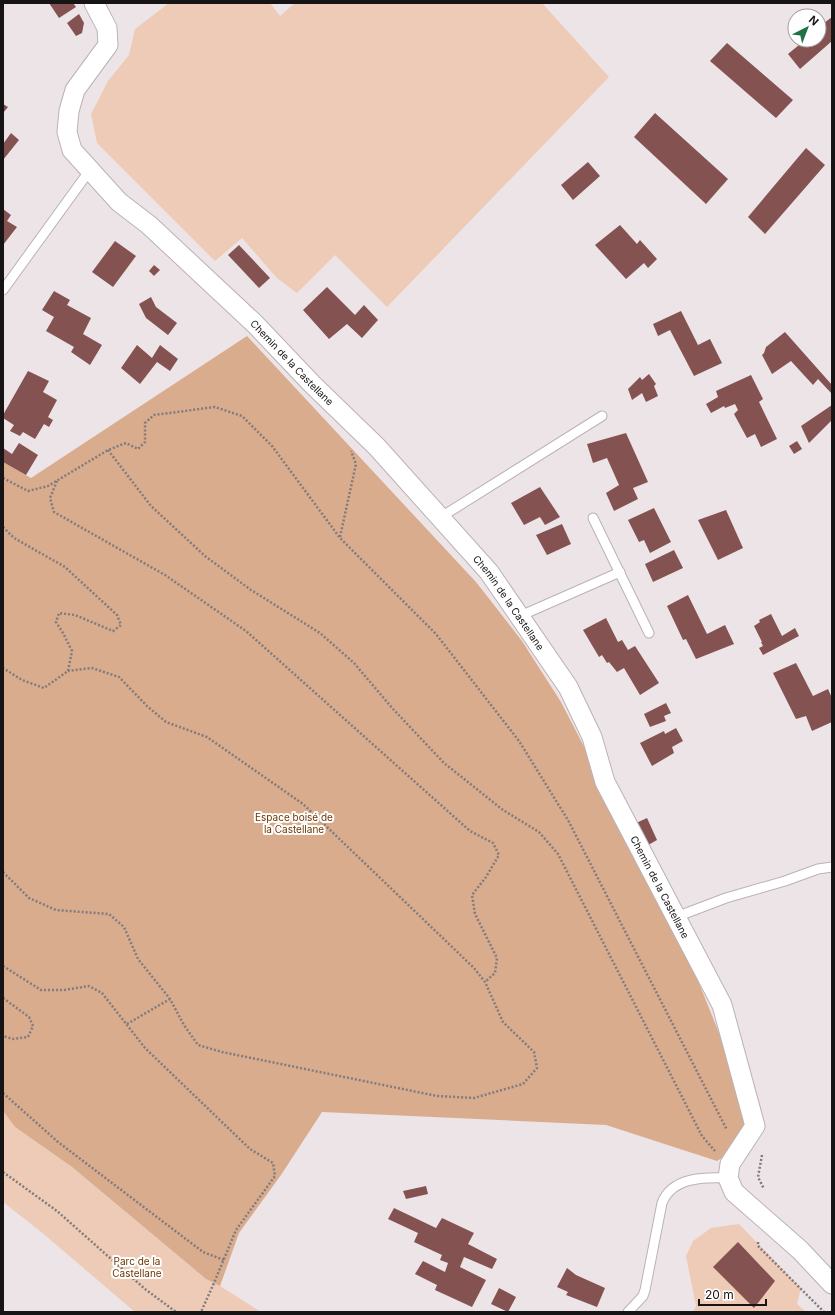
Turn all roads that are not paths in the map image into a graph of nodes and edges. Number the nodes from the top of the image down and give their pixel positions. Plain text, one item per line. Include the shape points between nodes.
1 (94, 3) edge
2 (90, 170) junction
3 (3, 290) edge
4 (602, 416) dead end
5 (441, 517) junction
6 (593, 518) dead end
7 (620, 572) junction
8 (520, 616) junction
9 (649, 633) dead end
10 (832, 867) edge
11 (676, 917) junction
12 (729, 1171) junction
13 (832, 1284) edge
14 (628, 1312) edge

1 - 2 street, Chemin de la Castellane via 107,28 108,45 75,90 67,132 72,150
2 - 3 lane
2 - 5 street, Chemin de la Castellane via 119,202 149,225 255,324 377,447
4 - 5 lane
5 - 8 street, Chemin de la Castellane via 489,572
6 - 7 lane
7 - 8 lane
7 - 9 lane
8 - 11 street, Chemin de la Castellane via 568,687 592,737 605,782
10 - 11 lane via 818,869 785,882 726,898
11 - 12 street, Chemin de la Castellane via 722,1005 755,1126
12 - 13 street via 734,1192 800,1250
12 - 14 lane via 689,1181 665,1195 645,1290 643,1296

